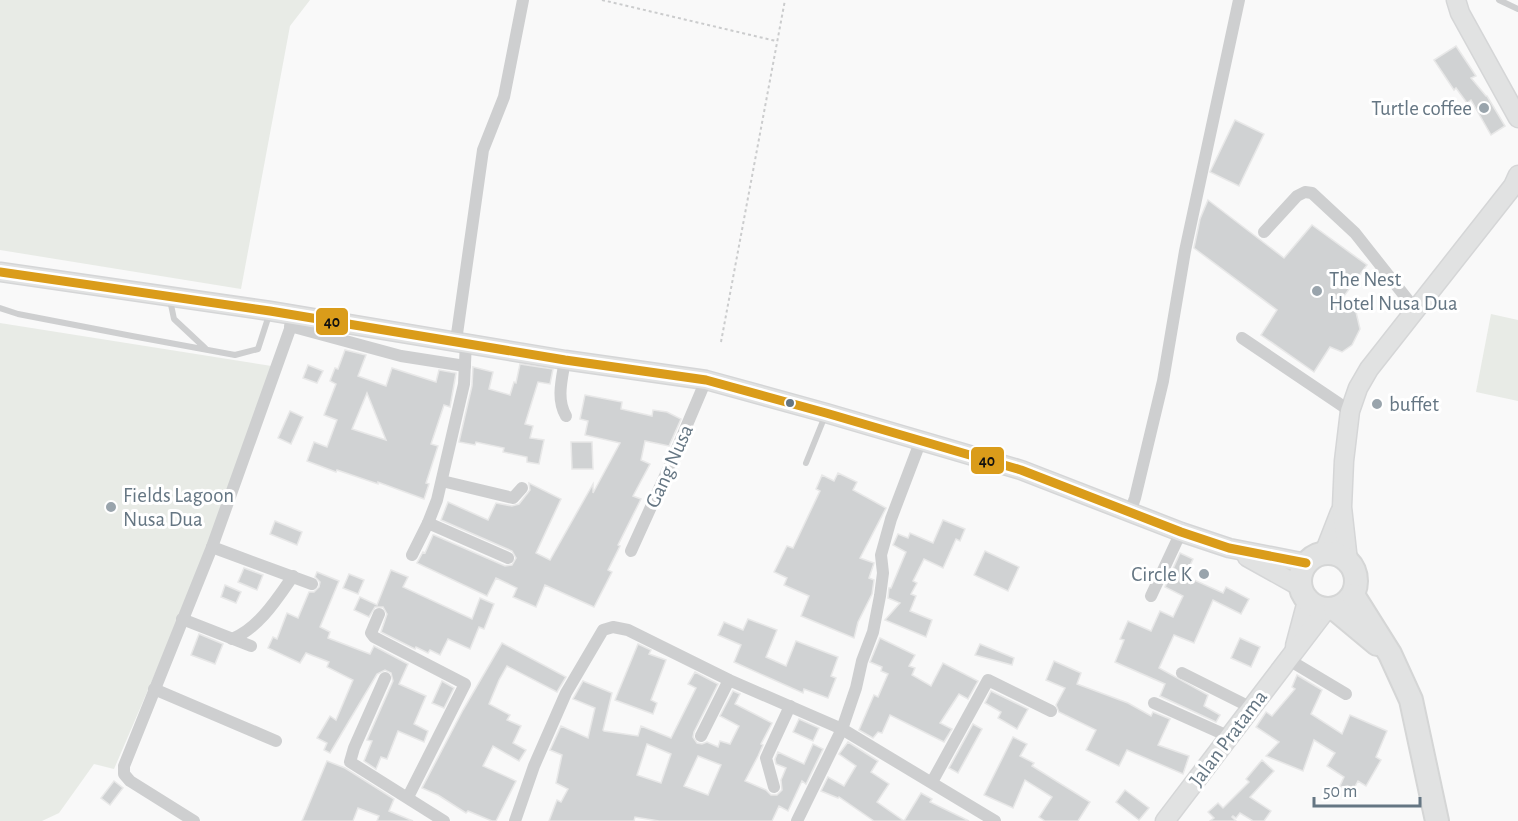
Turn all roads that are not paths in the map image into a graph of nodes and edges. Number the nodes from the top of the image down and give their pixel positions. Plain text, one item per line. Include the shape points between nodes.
1 (523, 0) edge
2 (1239, 0) edge
3 (1456, 0) edge
4 (1499, 0) edge
5 (1518, 9) edge
6 (1518, 118) edge
7 (1518, 175) edge
8 (1264, 232) dead end
9 (0, 272) edge
10 (169, 296) junction
11 (0, 308) edge
12 (1415, 309) junction
13 (270, 311) junction
14 (292, 320) junction
15 (1242, 338) dead end
16 (461, 341) junction
17 (207, 350) junction
18 (565, 360) junction
19 (465, 366) junction
20 (706, 380) junction
21 (1350, 411) junction
22 (826, 413) junction
23 (566, 416) dead end
24 (921, 440) junction
25 (807, 463) dead end
26 (442, 481) junction
27 (522, 488) dead end
28 (1342, 507) junction
29 (1130, 512) junction
30 (428, 523) junction
31 (1181, 532) junction
32 (212, 547) junction
33 (1229, 548) junction
34 (631, 551) dead end
35 (412, 555) dead end
36 (508, 558) dead end
37 (1315, 558) junction
38 (1348, 561) junction
39 (293, 576) junction
40 (312, 584) dead end
41 (1150, 596) dead end
42 (1353, 596) junction
43 (1317, 601) junction
44 (379, 614) dead end
45 (182, 619) junction
46 (232, 639) junction
47 (251, 646) dead end
48 (1390, 654) junction
49 (1290, 658) junction
50 (1182, 673) dead end
51 (385, 678) dead end
52 (729, 680) junction
53 (154, 689) junction
54 (1346, 694) dead end
55 (1154, 703) dead end
56 (790, 706) junction
57 (1252, 708) junction
58 (1051, 711) dead end
59 (842, 729) junction
60 (701, 736) dead end
61 (1230, 737) junction
62 (276, 741) dead end
63 (932, 782) junction
64 (774, 787) dead end
65 (408, 797) junction
66 (194, 821) edge
67 (444, 821) edge
68 (515, 821) edge
69 (797, 821) edge
70 (995, 821) edge
71 (1165, 821) edge
72 (1437, 821) edge

1 - 16 street via 504,97 483,150
2 - 29 street via 1185,251 1163,381
3 - 6 main road
4 - 5 lane
7 - 12 main road
8 - 12 street via 1297,196 1312,193 1355,233
9 - 10 main road
10 - 13 main road
10 - 17 lane via 174,319
11 - 17 lane
12 - 21 main road via 1369,369
13 - 14 main road
13 - 17 lane via 258,349 235,355
14 - 16 main road
14 - 19 street via 401,356
14 - 32 street
15 - 21 street
16 - 18 main road
16 - 19 street
18 - 20 main road
18 - 23 street via 560,397
19 - 26 street
20 - 22 main road
20 - 34 street, Gang Nusa
21 - 28 main road
22 - 24 main road
22 - 25 lane
24 - 29 main road via 1021,470
24 - 59 street via 881,555 883,573 873,632
26 - 27 street via 513,498
26 - 30 street
28 - 37 main road
28 - 38 main road
29 - 31 main road
30 - 35 street
30 - 36 street
31 - 33 main road
31 - 41 street
32 - 39 street
32 - 45 street
33 - 37 main road
33 - 43 main road
37 - 38 highway via 1337,555
37 - 43 highway via 1300,573
38 - 42 highway via 1356,578
39 - 40 street
39 - 46 street via 256,623
42 - 43 highway via 1346,603
42 - 48 highway
43 - 48 highway
43 - 49 main road, Jalan Pratama
44 - 65 street via 371,633 374,637 465,684
45 - 46 street
45 - 53 street
46 - 47 street
48 - 72 highway via 1411,700
49 - 54 street
49 - 57 main road, Jalan Pratama
50 - 57 street
51 - 65 street via 350,760
52 - 56 street
52 - 60 street
52 - 68 street via 628,630 603,630 566,693
53 - 62 street
53 - 66 street via 124,774
55 - 61 street
56 - 59 street
56 - 64 street via 766,758
57 - 61 main road, Jalan Pratama
58 - 63 street via 988,680
59 - 63 street
59 - 69 street
61 - 71 main road, Jalan Pratama
63 - 70 street
65 - 67 street

